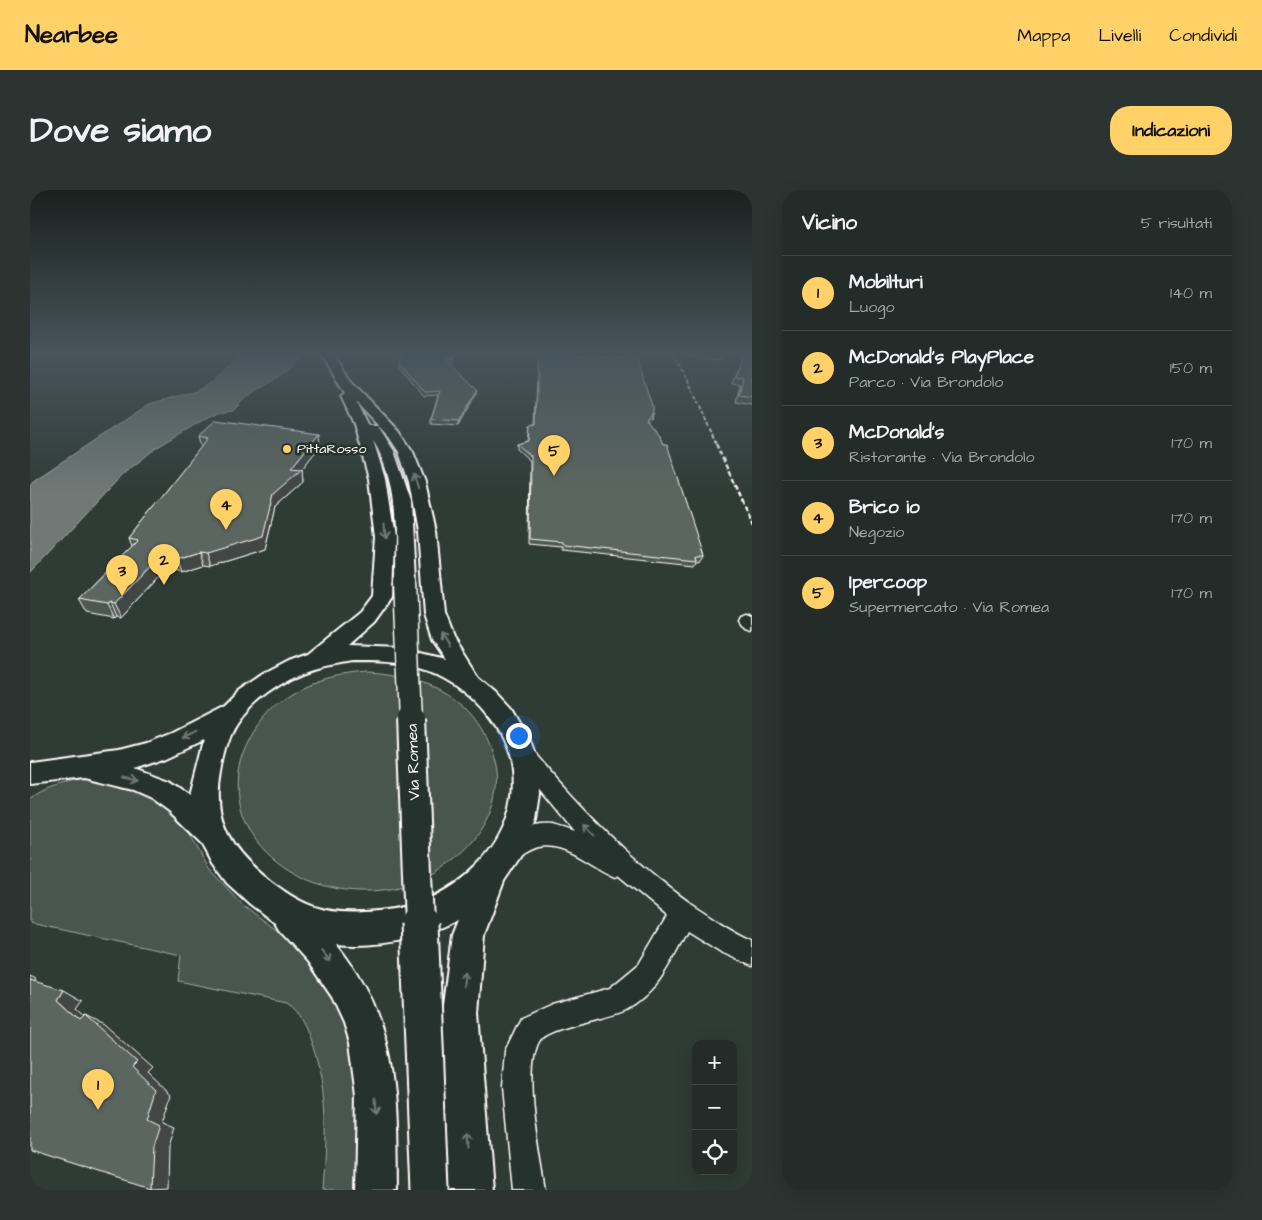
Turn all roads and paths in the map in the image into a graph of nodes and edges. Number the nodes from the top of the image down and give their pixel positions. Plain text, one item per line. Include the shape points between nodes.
1 (348, 400) edge
2 (356, 400) edge
3 (362, 400) edge
4 (311, 662) junction
5 (469, 682) junction
6 (233, 713) junction
7 (523, 754) junction
8 (84, 767) junction
9 (30, 773) edge
10 (212, 833) junction
11 (500, 863) junction
12 (636, 877) junction
13 (267, 898) junction
14 (682, 913) junction
15 (752, 953) edge
16 (376, 1190) edge
17 (430, 1190) edge
18 (471, 1190) edge
19 (529, 1190) edge

1 -> 4 main road via 361,424 379,488 385,537 382,597 351,632
2 - 17 main road, Via Romea, bridge via 387,451 403,501
5 -> 3 main road via 443,640 434,615 427,531 417,482 406,452
4 - 5 main road via 352,653 393,654 433,663
4 - 6 main road via 278,676
5 - 7 main road via 492,701 510,726
6 -> 8 main road via 186,738 147,753
6 - 10 main road via 220,730 203,796
7 - 11 main road via 527,777 521,826
12 -> 7 street via 578,818
8 - 9 main road
8 -> 10 main road via 141,781 166,793 192,812
10 - 13 main road via 234,870
11 - 12 street via 524,839 546,834 567,839
11 - 13 main road via 454,905 407,924 356,930 306,922
18 -> 11 main road via 460,1013 468,935
12 - 14 street
13 -> 16 main road via 312,938 338,971 363,1024 373,1064
14 - 15 street via 718,937
14 - 19 street via 649,974 617,1000 552,1018 531,1028 520,1051 517,1088

